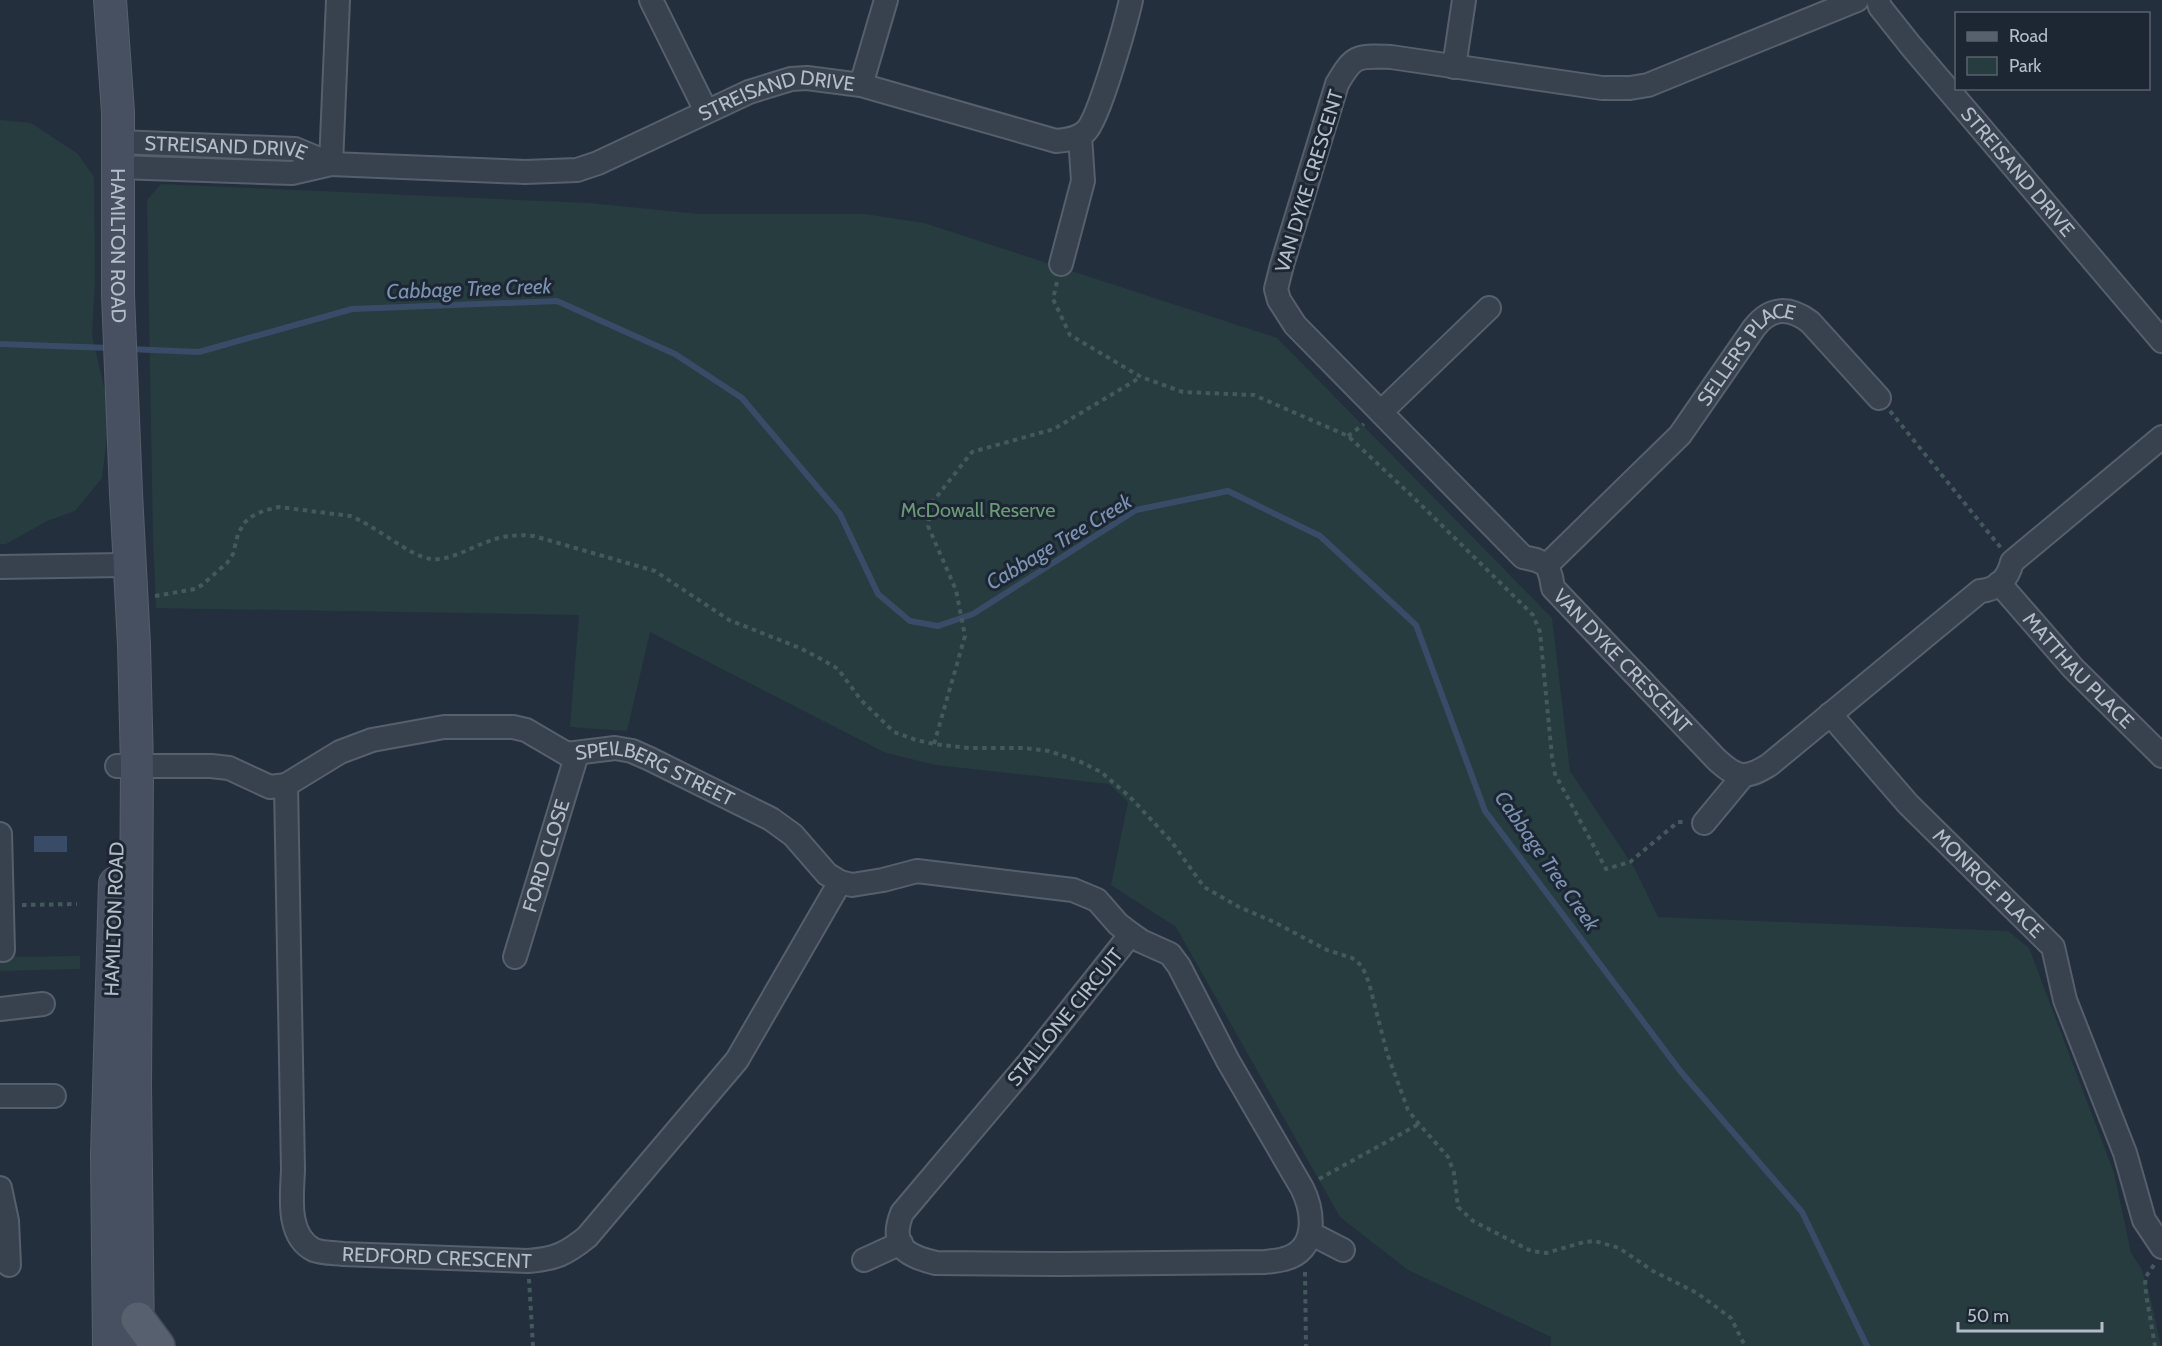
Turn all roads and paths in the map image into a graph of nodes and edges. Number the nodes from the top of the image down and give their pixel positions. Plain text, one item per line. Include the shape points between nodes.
1 (110, 0) edge
2 (338, 0) edge
3 (651, 0) edge
4 (886, 0) edge
5 (1131, 0) edge
6 (1464, 0) edge
7 (1857, 0) edge
8 (1878, 0) edge
9 (1454, 67) junction
10 (861, 86) junction
11 (706, 111) junction
12 (1080, 136) junction
13 (118, 155) junction
14 (331, 164) junction
15 (1061, 264) joint
16 (1490, 308) dead end
17 (2162, 342) edge
18 (1141, 377) junction
19 (1879, 398) joint
20 (1382, 411) junction
21 (2162, 437) edge
22 (126, 493) junction
23 (2013, 562) junction
24 (122, 565) junction
25 (1546, 565) junction
26 (0, 567) edge
27 (1999, 583) junction
28 (147, 597) dead end
29 (1830, 714) junction
30 (934, 744) junction
31 (577, 754) junction
32 (2162, 756) edge
33 (127, 766) junction
34 (1743, 776) junction
35 (286, 785) junction
36 (1704, 823) joint
37 (0, 834) edge
38 (840, 882) junction
39 (77, 904) dead end
40 (3, 905) junction
41 (1131, 934) junction
42 (3, 950) dead end
43 (515, 957) dead end
44 (44, 1004) dead end
45 (0, 1009) edge
46 (0, 1096) edge
47 (54, 1096) dead end
48 (1419, 1124) junction
49 (0, 1188) edge
50 (1302, 1188) junction
51 (1310, 1233) junction
52 (901, 1243) junction
53 (1343, 1250) dead end
54 (2159, 1254) edge
55 (1294, 1255) junction
56 (864, 1260) dead end
57 (528, 1261) junction
58 (9, 1265) dead end
59 (138, 1333) edge
60 (110, 1346) edge
61 (158, 1346) edge
62 (533, 1346) edge
63 (1306, 1346) edge
64 (1745, 1346) edge
65 (2155, 1346) edge

1 - 13 main road, HAMILTON ROAD
2 - 14 street
3 - 11 street
4 - 10 street
5 - 12 street via 1096,113
6 - 9 street
7 - 9 street, VAN DYKE CRESCENT via 1648,85 1630,88 1602,88
8 - 17 street, STREISAND DRIVE via 1911,46
9 - 20 street, VAN DYKE CRESCENT via 1370,56 1348,64 1337,84 1276,289 1295,325
10 - 11 street, STREISAND DRIVE via 791,79
10 - 12 street, STREISAND DRIVE via 1056,141
11 - 14 street, STREISAND DRIVE via 577,170 525,172
12 - 15 street via 1083,181
13 - 14 street, STREISAND DRIVE via 295,149
13 - 22 main road, HAMILTON ROAD via 118,296
15 - 18 path via 1053,299 1070,335
16 - 20 street
18 - 30 path via 1054,429 972,452 931,504 928,526 956,590 965,636
18 - 36 path via 1183,392 1254,395 1348,436 1533,615 1540,632 1555,774 1606,869 1630,862 1678,822
19 - 23 path
19 - 25 street, SELLERS PLACE via 1800,314 1777,311 1761,318 1680,435
20 - 25 street, VAN DYKE CRESCENT via 1523,557
21 - 23 street
22 - 24 main road, HAMILTON ROAD
22 - 33 main road, HAMILTON ROAD via 134,645
23 - 27 street via 2010,575
24 - 26 street
24 - 33 main road, HAMILTON ROAD via 117,645
25 - 34 street, VAN DYKE CRESCENT via 1552,588 1717,760 1731,773
27 - 29 street via 1991,591 1980,591
27 - 32 street, MATTHAU PLACE via 2073,668
28 - 30 path via 202,585 227,563 238,534 251,517 279,507 350,516 428,559 455,555 504,536 534,536 655,571 729,620 800,648 838,669 861,700 894,732
29 - 34 street via 1769,765
29 - 54 street, MONROE PLACE via 1908,804 2054,947 2065,1000 2125,1153 2144,1220
30 - 48 path via 1049,751 1101,772 1171,841 1204,887 1327,950 1352,958 1362,966 1369,983 1397,1083 1408,1110
31 - 35 street, SPEILBERG STREET via 567,754 526,730 513,727 444,726 372,740 340,752
31 - 38 street, SPEILBERG STREET via 615,748 650,759 771,819 793,835 827,874
31 - 43 street, FORD CLOSE
33 - 35 street via 229,768 270,787
33 - 59 main road, HAMILTON ROAD
33 - 60 main road, HAMILTON ROAD via 107,1155
34 - 36 street
35 - 57 street, REDFORD CRESCENT via 291,1206 302,1241 315,1250 343,1254
37 - 40 street
38 - 41 street via 873,882 917,871 1073,890 1097,900
38 - 57 street, REDFORD CRESCENT via 737,1060 714,1088 587,1237 568,1252 548,1260
39 - 40 path
40 - 42 street
41 - 50 street, STALLONE CIRCUIT via 1170,954 1179,966 1228,1061
41 - 52 street, STALLONE CIRCUIT via 910,1202 897,1226
44 - 45 street
46 - 47 street
48 - 50 path
48 - 64 path via 1448,1157 1458,1208 1473,1221 1531,1251 1546,1253 1595,1241 1619,1248 1731,1318
49 - 58 street via 7,1221
50 - 51 street, STALLONE CIRCUIT via 1312,1222
51 - 53 street
51 - 55 street
52 - 55 street via 916,1258 936,1263 1265,1262
52 - 56 street
54 - 65 path via 2145,1278
55 - 63 path via 1305,1272
57 - 62 path
59 - 61 main road

